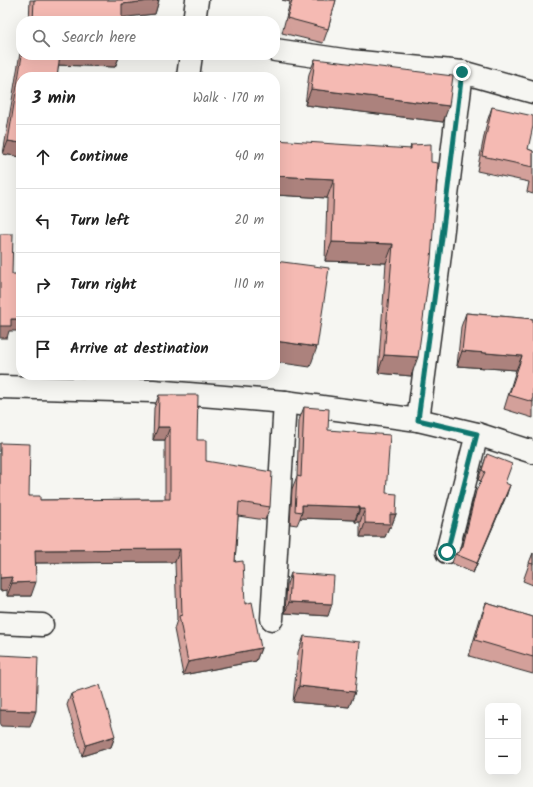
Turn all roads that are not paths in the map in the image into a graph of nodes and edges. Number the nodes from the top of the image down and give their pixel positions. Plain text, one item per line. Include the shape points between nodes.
1 (197, 0) edge
2 (195, 16) edge
3 (280, 51) edge
4 (190, 60) edge
5 (189, 72) edge
6 (462, 72) junction
7 (533, 92) edge
8 (154, 383) edge
9 (0, 387) edge
10 (285, 402) junction
11 (418, 420) junction
12 (477, 434) junction
13 (533, 452) edge
14 (447, 552) dead end
15 (272, 619) dead end
16 (0, 623) edge
17 (42, 624) dead end

1 - 2 street
3 - 6 street via 350,61
4 - 5 street
6 - 7 street
6 - 11 street
8 - 9 street
8 - 10 street
10 - 11 street
10 - 15 street
11 - 12 street
12 - 13 street
12 - 14 street
16 - 17 street

